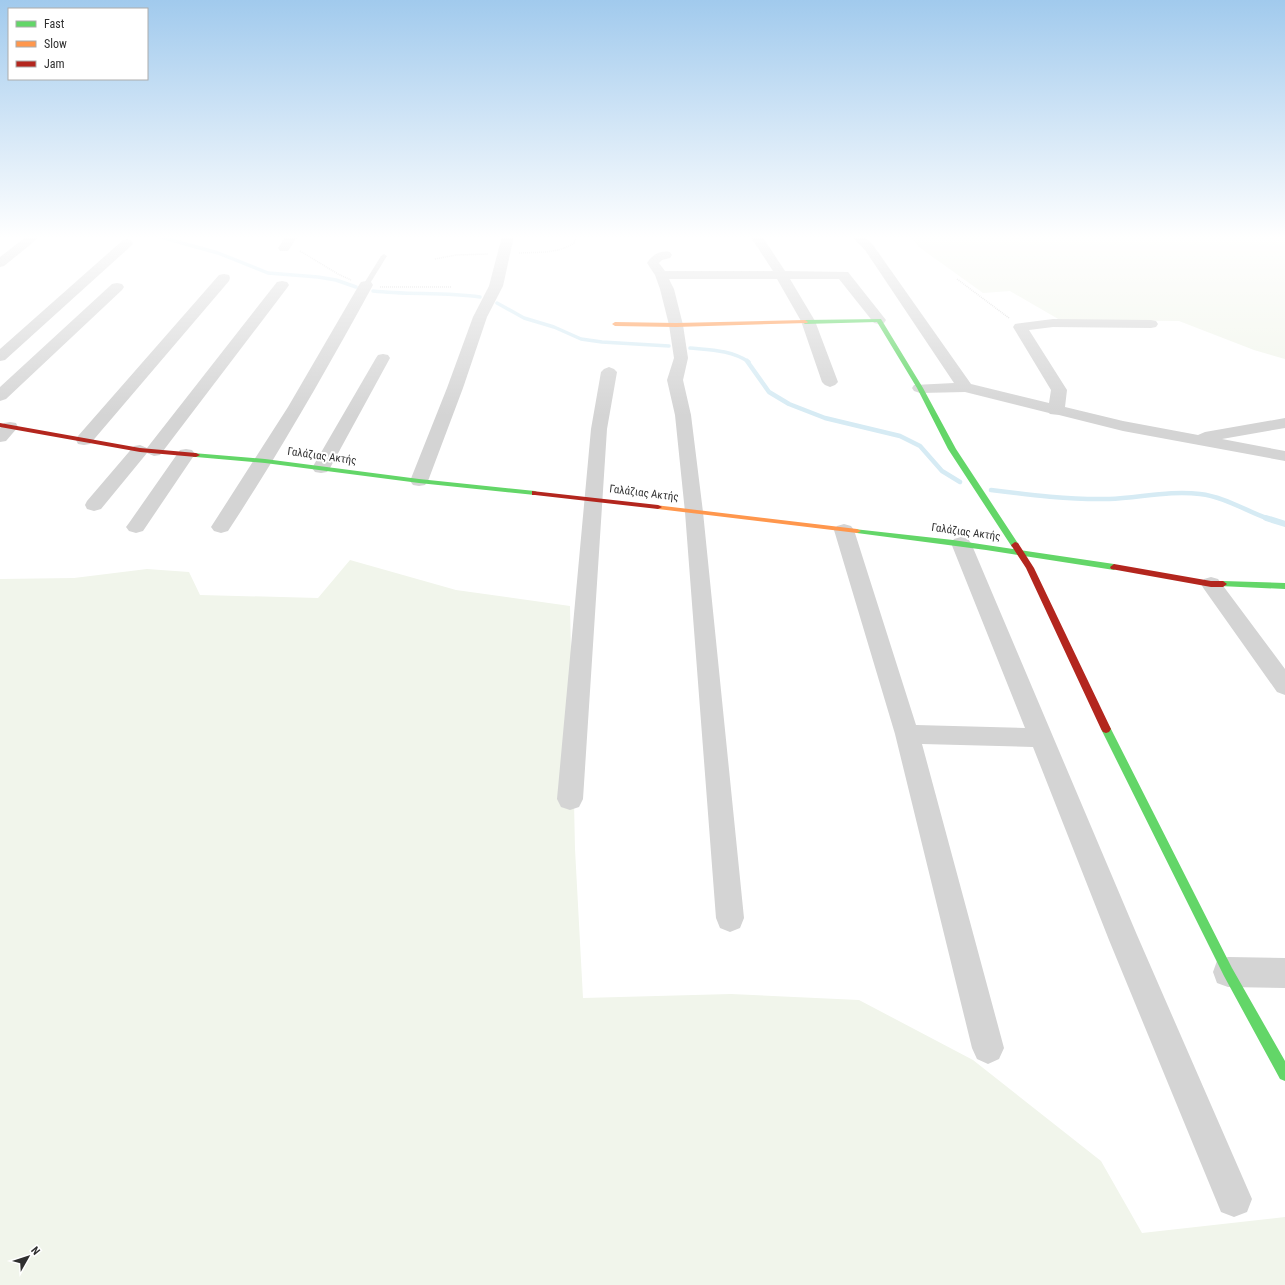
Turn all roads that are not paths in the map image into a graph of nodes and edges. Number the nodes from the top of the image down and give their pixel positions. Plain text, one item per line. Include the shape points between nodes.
1 (68, 296) edge
2 (107, 296) edge
3 (208, 296) edge
4 (273, 296) edge
5 (360, 296) edge
6 (491, 296) edge
7 (669, 296) edge
8 (794, 296) edge
9 (860, 296) edge
10 (902, 296) edge
11 (879, 320) junction
12 (808, 321) junction
13 (615, 324) dead end
14 (1151, 324) dead end
15 (676, 325) junction
16 (0, 357) edge
17 (383, 358) dead end
18 (609, 372) dead end
19 (830, 382) dead end
20 (965, 387) junction
21 (920, 388) junction
22 (0, 396) edge
23 (1056, 411) junction
24 (1285, 423) edge
25 (3, 430) edge
26 (84, 440) junction
27 (1192, 440) junction
28 (147, 450) junction
29 (186, 454) junction
30 (1285, 456) edge
31 (265, 461) junction
32 (321, 468) junction
33 (419, 481) junction
34 (595, 499) junction
35 (94, 505) dead end
36 (694, 512) junction
37 (136, 527) dead end
38 (221, 527) dead end
39 (844, 530) junction
40 (960, 543) junction
41 (1019, 551) junction
42 (1211, 584) junction
43 (1285, 586) edge
44 (1285, 686) edge
45 (907, 734) junction
46 (1042, 738) junction
47 (570, 799) dead end
48 (730, 918) dead end
49 (1228, 972) junction
50 (1285, 973) edge
51 (988, 1048) dead end
52 (1285, 1074) edge
53 (1234, 1199) dead end

1 - 16 street
2 - 22 street
3 - 26 street
4 - 28 street
5 - 31 street
6 - 33 street via 480,317
7 - 15 street
8 - 12 street
9 - 11 street
10 - 20 street
11 - 12 street
11 - 21 street
12 - 15 street
12 - 19 street
13 - 15 street
14 - 23 street via 1053,323 1020,327 1059,390
15 - 36 street via 681,358 675,380 683,415
17 - 32 street
18 - 34 street via 599,429
20 - 21 street
20 - 23 street
21 - 41 street via 956,455
23 - 27 street
24 - 27 street
25 - 26 street, Γαλάζιας Ακτής
26 - 28 street, Γαλάζιας Ακτής
27 - 30 street
28 - 29 street, Γαλάζιας Ακτής
28 - 35 street
29 - 31 street, Γαλάζιας Ακτής
29 - 37 street
31 - 32 street, Γαλάζιας Ακτής
31 - 38 street
32 - 33 street, Γαλάζιας Ακτής
33 - 34 street, Γαλάζιας Ακτής
34 - 36 street, Γαλάζιας Ακτής
34 - 47 street
36 - 39 street, Γαλάζιας Ακτής
36 - 48 street
39 - 40 street, Γαλάζιας Ακτής
39 - 45 street
40 - 41 street, Γαλάζιας Ακτής
40 - 46 street
41 - 42 street, Γαλάζιας Ακτής
41 - 49 street via 1030,568 1108,732
42 - 43 street, Γαλάζιας Ακτής
42 - 44 street
45 - 46 street
45 - 51 street
46 - 53 street
49 - 50 street
49 - 52 street

